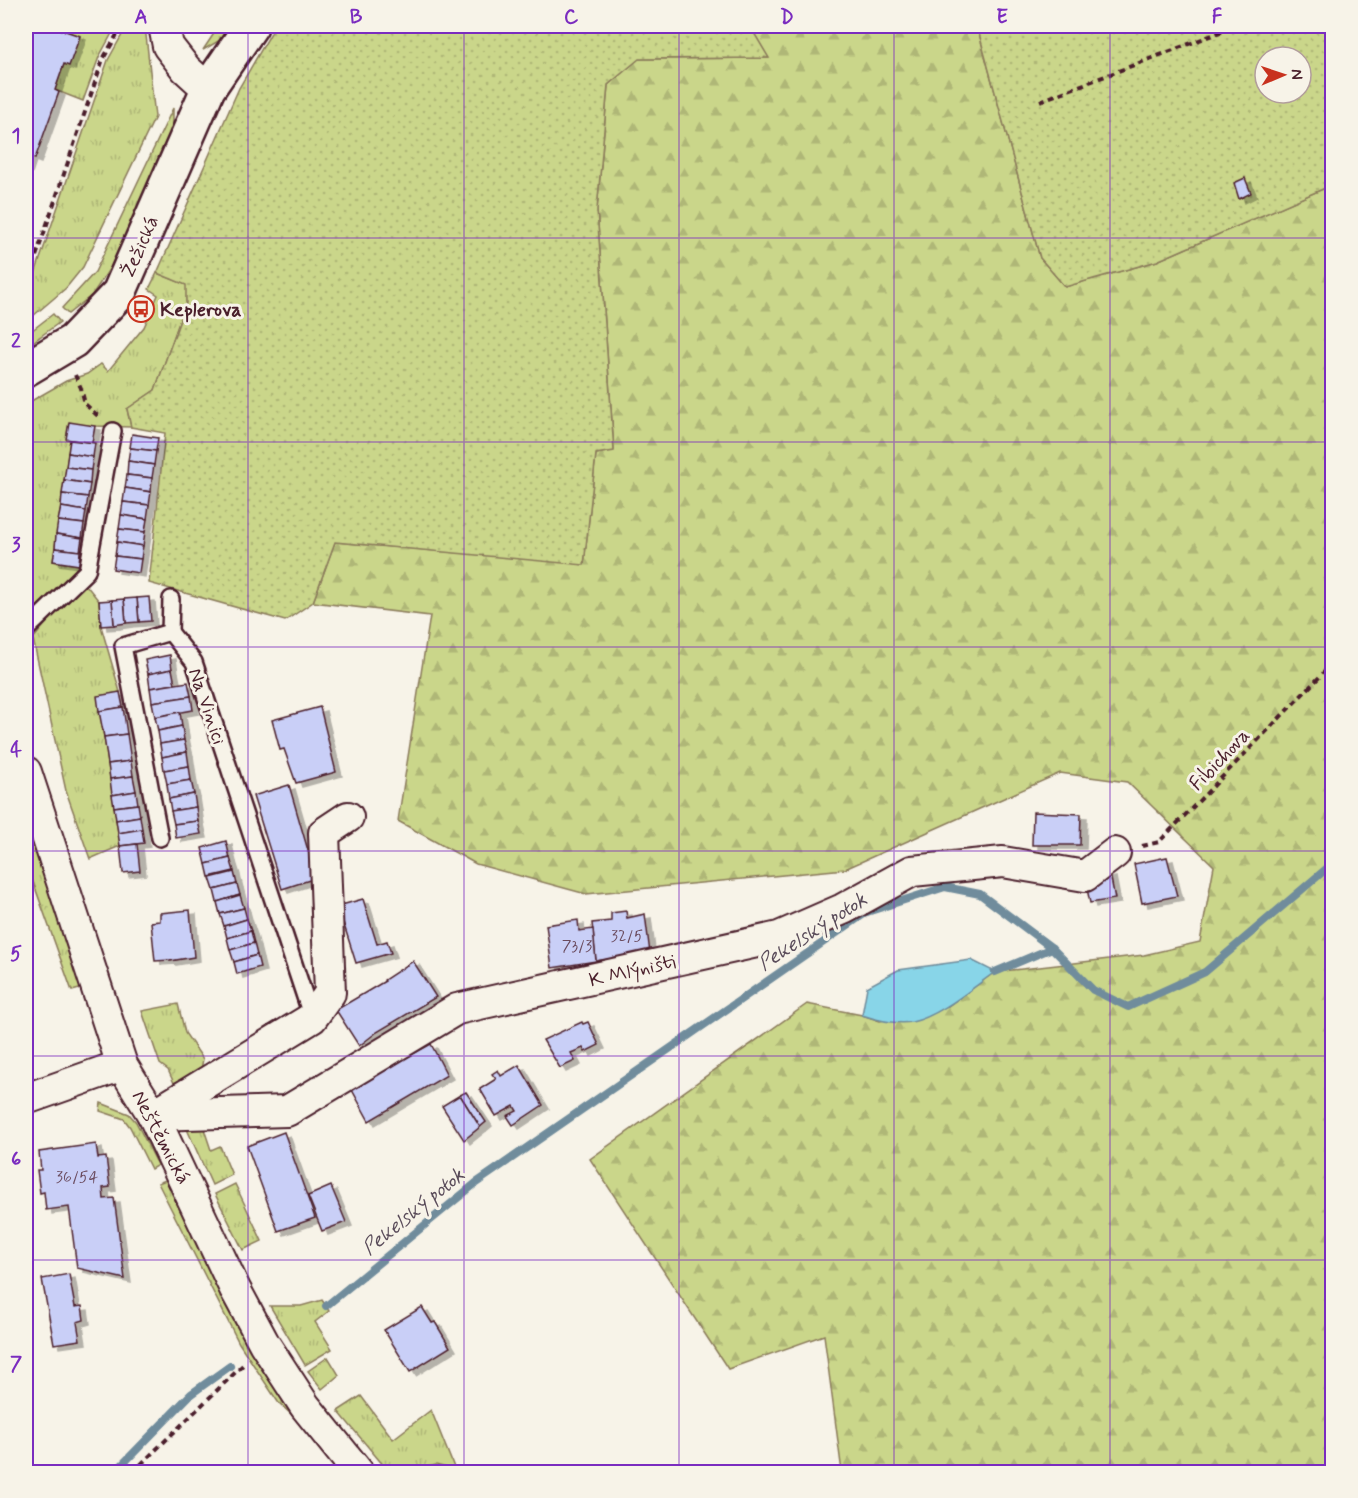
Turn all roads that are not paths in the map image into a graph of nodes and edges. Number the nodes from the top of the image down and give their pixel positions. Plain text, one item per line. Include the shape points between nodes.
1 (164, 26) edge
2 (251, 26) edge
3 (208, 88) junction
4 (26, 369) edge
5 (110, 424) road end
6 (171, 599) dead end
7 (26, 630) edge
8 (170, 632) junction
9 (26, 772) edge
10 (348, 817) dead end
11 (160, 838) dead end
12 (1116, 853) road end
13 (312, 1018) junction
14 (122, 1065) junction
15 (26, 1099) edge
16 (153, 1115) junction
17 (358, 1473) edge

1 - 3 street via 168,46
2 - 3 street, Žežická
3 - 4 street, Žežická via 119,292 73,341
5 - 7 lane via 87,571
6 - 8 lane
8 - 11 lane via 123,646
8 - 13 lane, Na Vinici via 194,662
9 - 14 street, Neštěmická
10 - 13 street via 324,833 330,993
12 - 16 street, K Mlýništi via 1086,876 1003,862 912,871 843,909 779,937 457,1009 286,1111
13 - 16 street
14 - 15 street
14 - 16 street, Neštěmická
16 - 17 street, Neštěmická via 264,1343 305,1406

